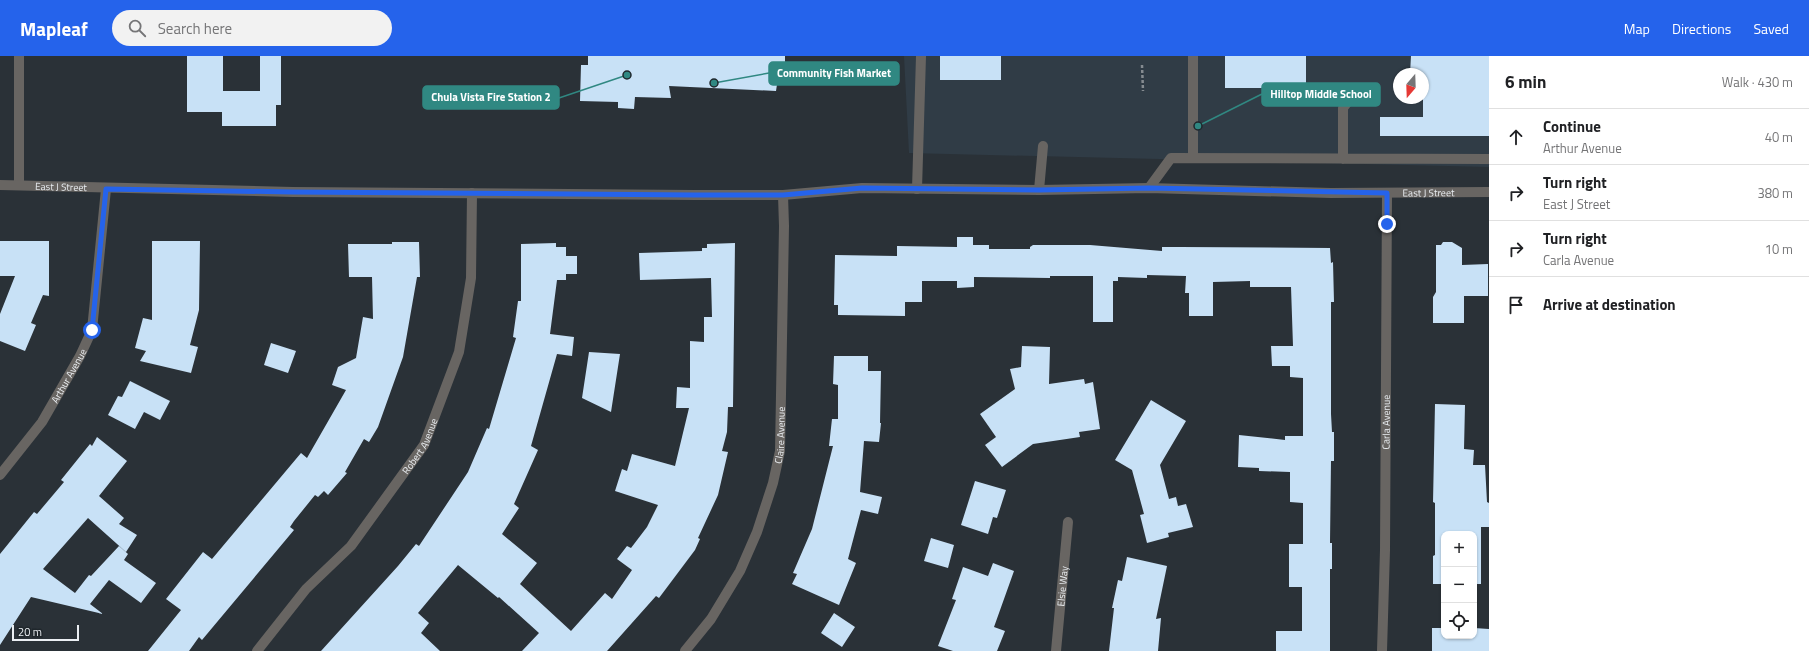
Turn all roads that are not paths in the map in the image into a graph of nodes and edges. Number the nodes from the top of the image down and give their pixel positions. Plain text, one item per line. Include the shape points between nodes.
1 (19, 56) edge
2 (921, 56) edge
3 (1193, 56) edge
4 (1359, 88) dead end
5 (1042, 146) dead end
6 (1193, 158) junction
7 (1343, 159) junction
8 (1489, 159) edge
9 (0, 185) edge
10 (19, 185) junction
11 (1149, 188) junction
12 (106, 189) junction
13 (917, 189) junction
14 (1039, 190) junction
15 (1489, 192) edge
16 (472, 193) junction
17 (1387, 193) junction
18 (783, 195) junction
19 (0, 475) edge
20 (1068, 522) dead end
21 (257, 651) edge
22 (685, 651) edge
23 (1056, 651) edge
24 (1382, 651) edge

1 - 10 street
2 - 13 street
3 - 6 street
4 - 7 street via 1342,108
5 - 14 street
6 - 7 street
6 - 11 street via 1171,158
7 - 8 street
9 - 10 street, East J Street
10 - 12 street, East J Street
11 - 14 street, East J Street
11 - 17 street, East J Street
12 - 16 street, East J Street
12 - 19 street, Arthur Avenue via 92,330 42,422
13 - 14 street, East J Street
13 - 18 street, East J Street via 862,188
15 - 17 street, East J Street
16 - 18 street, East J Street
16 - 21 street, Robert Avenue via 471,278 459,352 424,445 351,546 306,589
17 - 24 street, Carla Avenue
18 - 22 street, Claire Avenue via 780,451 767,504 749,552 711,619
20 - 23 street, Elsie Way

